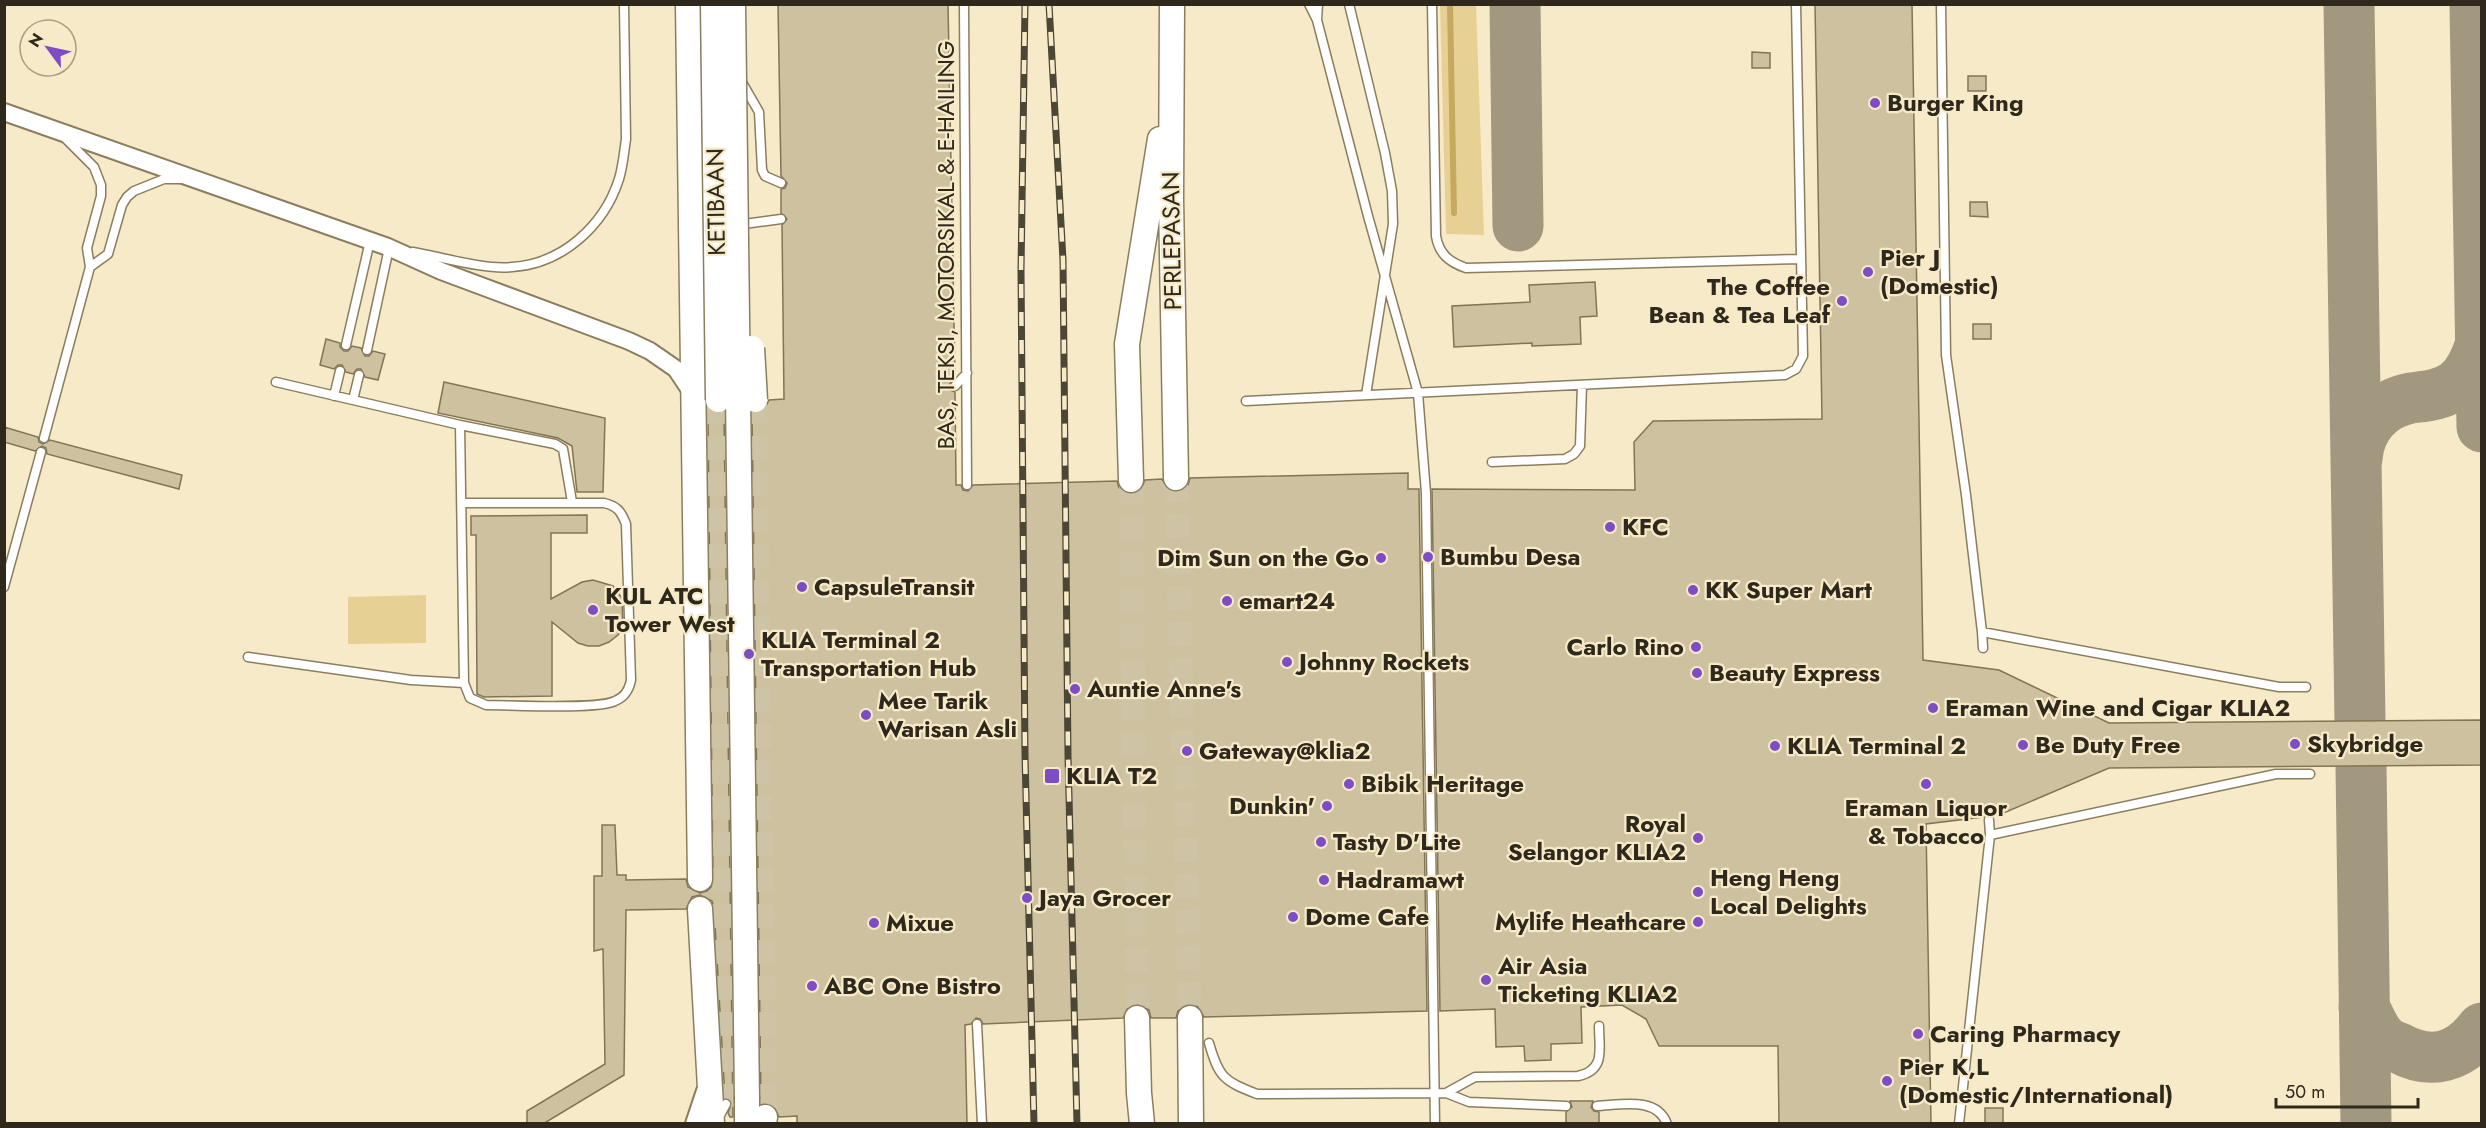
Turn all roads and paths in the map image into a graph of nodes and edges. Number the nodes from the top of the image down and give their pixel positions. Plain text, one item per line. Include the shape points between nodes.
1 (624, 4) edge
2 (732, 4) edge
3 (964, 4) edge
4 (1172, 4) edge
5 (1309, 4) edge
6 (1318, 4) edge
7 (1348, 4) edge
8 (1432, 4) edge
9 (1796, 4) edge
10 (1941, 4) edge
11 (702, 7) edge
12 (1317, 20) junction
13 (1173, 50) junction
14 (4, 112) edge
15 (50, 129) junction
16 (715, 154) junction
17 (206, 183) junction
18 (781, 183) dead end
19 (781, 219) dead end
20 (370, 241) junction
21 (388, 248) junction
22 (1800, 259) junction
23 (90, 267) junction
24 (1384, 270) junction
25 (692, 294) junction
26 (346, 345) dead end
27 (367, 350) dead end
28 (340, 371) dead end
29 (967, 373) junction
30 (359, 375) dead end
31 (276, 382) dead end
32 (1582, 385) junction
33 (955, 386) dead end
34 (1418, 393) junction
35 (693, 395) junction
36 (1366, 395) junction
37 (334, 396) junction
38 (353, 400) junction
39 (718, 400) tunnel mouth
40 (755, 400) tunnel mouth
41 (1246, 401) dead end
42 (460, 425) junction
43 (44, 438) dead end
44 (40, 452) dead end
45 (1492, 462) dead end
46 (1176, 478) tunnel mouth
47 (1131, 480) tunnel mouth
48 (967, 485) dead end
49 (462, 502) junction
50 (572, 502) junction
51 (4, 587) edge
52 (1982, 632) junction
53 (1983, 648) dead end
54 (248, 657) dead end
55 (464, 683) junction
56 (2306, 687) dead end
57 (2310, 774) dead end
58 (1989, 820) dead end
59 (1990, 835) junction
60 (700, 879) dead end
61 (700, 909) dead end
62 (1137, 1018) tunnel mouth
63 (1190, 1018) tunnel mouth
64 (977, 1024) dead end
65 (1599, 1026) dead end
66 (1209, 1043) dead end
67 (710, 1073) junction
68 (1433, 1094) junction
69 (1446, 1094) junction
70 (1566, 1106) dead end
71 (1597, 1106) dead end
72 (721, 1116) edge
73 (759, 1121) edge
74 (694, 1124) edge
75 (981, 1124) edge
76 (1142, 1124) edge
77 (1191, 1124) edge
78 (1435, 1124) edge
79 (1667, 1124) edge
80 (1959, 1124) edge

1 - 21 lane via 623,161 610,200 584,235 550,259 512,267
2 - 73 main road, bridge
3 - 29 lane, BAS, TEKSI, MOTORSIKAL & E-HAILING
4 - 13 main road, PERLEPASAN
5 - 12 lane
6 - 12 lane
7 - 24 lane via 1392,191 1393,224
8 - 22 lane via 1436,236 1441,252 1449,260 1466,268
9 - 22 lane
10 - 52 lane via 1946,355
11 - 16 main road, KETIBAAN, bridge
11 - 18 lane via 759,112 762,170 765,176
11 - 25 main road
12 - 24 lane
13 - 46 main road, PERLEPASAN via 1171,199
13 - 47 main road via 1127,344
14 - 15 street
15 - 17 street
15 - 23 lane via 73,144 99,176 101,196 87,248
16 - 39 main road, KETIBAAN, bridge
16 - 40 main road, bridge via 752,347
17 - 20 street
17 - 23 lane via 164,179 127,196 108,254
19 - 25 lane via 739,224 730,229 705,261
20 - 21 street
20 - 26 lane
21 - 27 lane
21 - 35 street via 650,351 676,369
22 - 32 lane via 1803,356 1796,369 1785,375
23 - 43 lane
24 - 34 lane
24 - 36 lane
25 - 35 main road
28 - 37 lane
29 - 33 lane
29 - 48 lane, BAS, TEKSI, MOTORSIKAL & E-HAILING
30 - 38 lane
31 - 37 lane
32 - 34 lane
32 - 45 lane via 1580,446 1574,454 1565,459
34 - 36 lane
34 - 68 lane via 1426,493
35 - 60 main road
36 - 41 lane
37 - 38 lane
38 - 42 lane
42 - 49 lane
42 - 50 lane via 555,444 563,449
44 - 51 lane
49 - 50 lane
49 - 55 lane
50 - 55 lane via 613,505 621,511 626,524 629,689 621,698 602,705 486,705 470,698
52 - 53 lane
52 - 56 lane via 2279,687
54 - 55 lane via 411,681
57 - 59 lane via 2276,774
58 - 59 lane
59 - 80 lane
61 - 67 main road
62 - 76 main road
63 - 77 main road
64 - 75 lane
65 - 69 lane via 1600,1062 1591,1073 1476,1077
66 - 68 lane via 1216,1069 1234,1085 1257,1094
67 - 72 main road
67 - 74 street
68 - 69 lane
68 - 78 lane
69 - 70 lane via 1468,1102
71 - 79 lane via 1655,1107

